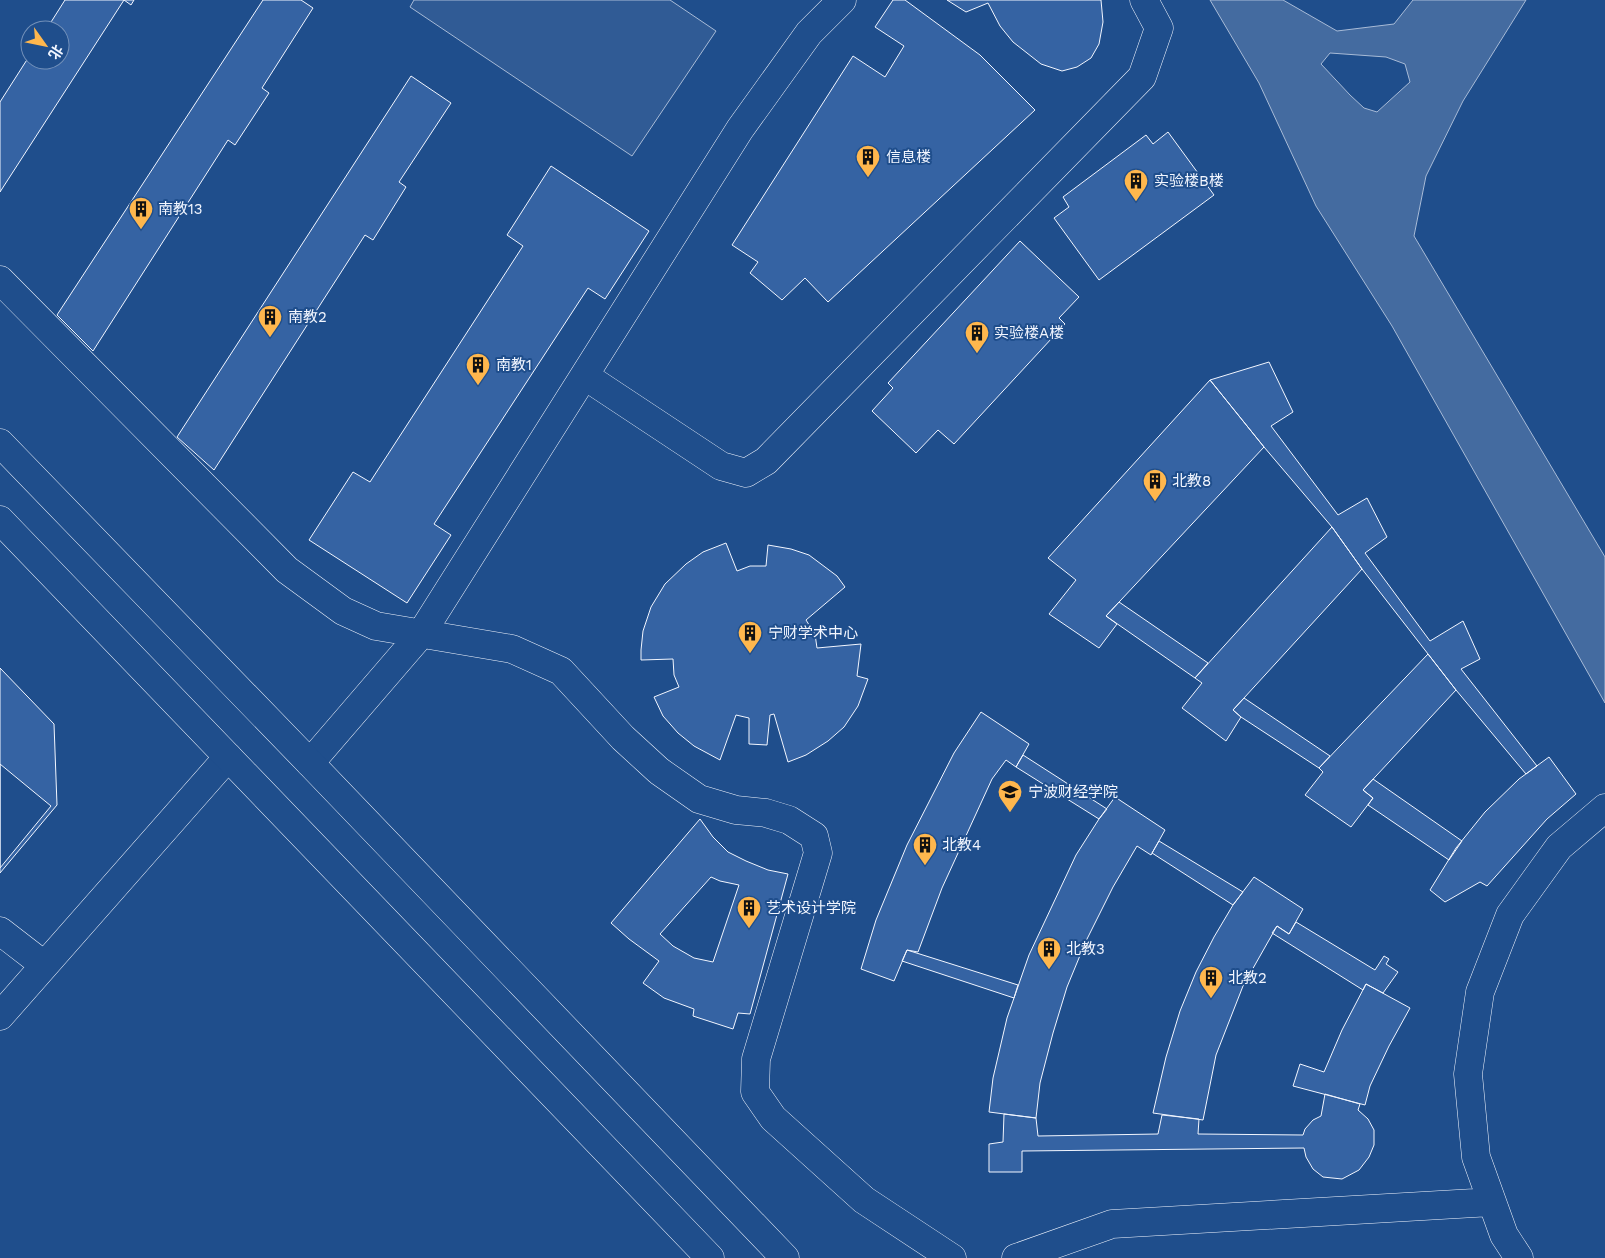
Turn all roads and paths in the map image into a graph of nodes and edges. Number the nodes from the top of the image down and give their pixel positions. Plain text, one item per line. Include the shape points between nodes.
1 (842, 0) edge
2 (1144, 0) edge
3 (0, 280) edge
4 (585, 376) junction
5 (0, 443) edge
6 (0, 520) edge
7 (421, 634) junction
8 (228, 757) junction
9 (310, 763) junction
10 (1605, 808) edge
11 (0, 931) edge
12 (44, 965) junction
13 (0, 1016) edge
14 (1492, 1202) junction
15 (710, 1258) edge
16 (785, 1258) edge
17 (952, 1258) edge
18 (1016, 1258) edge
19 (1519, 1258) edge

1 - 4 main road via 809,33 740,129
2 - 4 main road via 1159,28 1142,77 766,461 746,473 721,466
3 - 7 main road via 287,570 343,611 376,626
4 - 7 main road
5 - 9 main road
6 - 8 main road
7 - 9 main road
7 - 17 main road via 512,649 560,671 659,772 699,799 789,820 814,836 818,853 756,1059 755,1092 773,1118 864,1200
8 - 12 main road
8 - 15 main road
9 - 16 main road
10 - 14 main road via 1559,847 1510,915 1480,992 1468,1074 1476,1157
11 - 12 main road
12 - 13 main road
14 - 18 main road via 1112,1224
14 - 19 main road via 1504,1235

